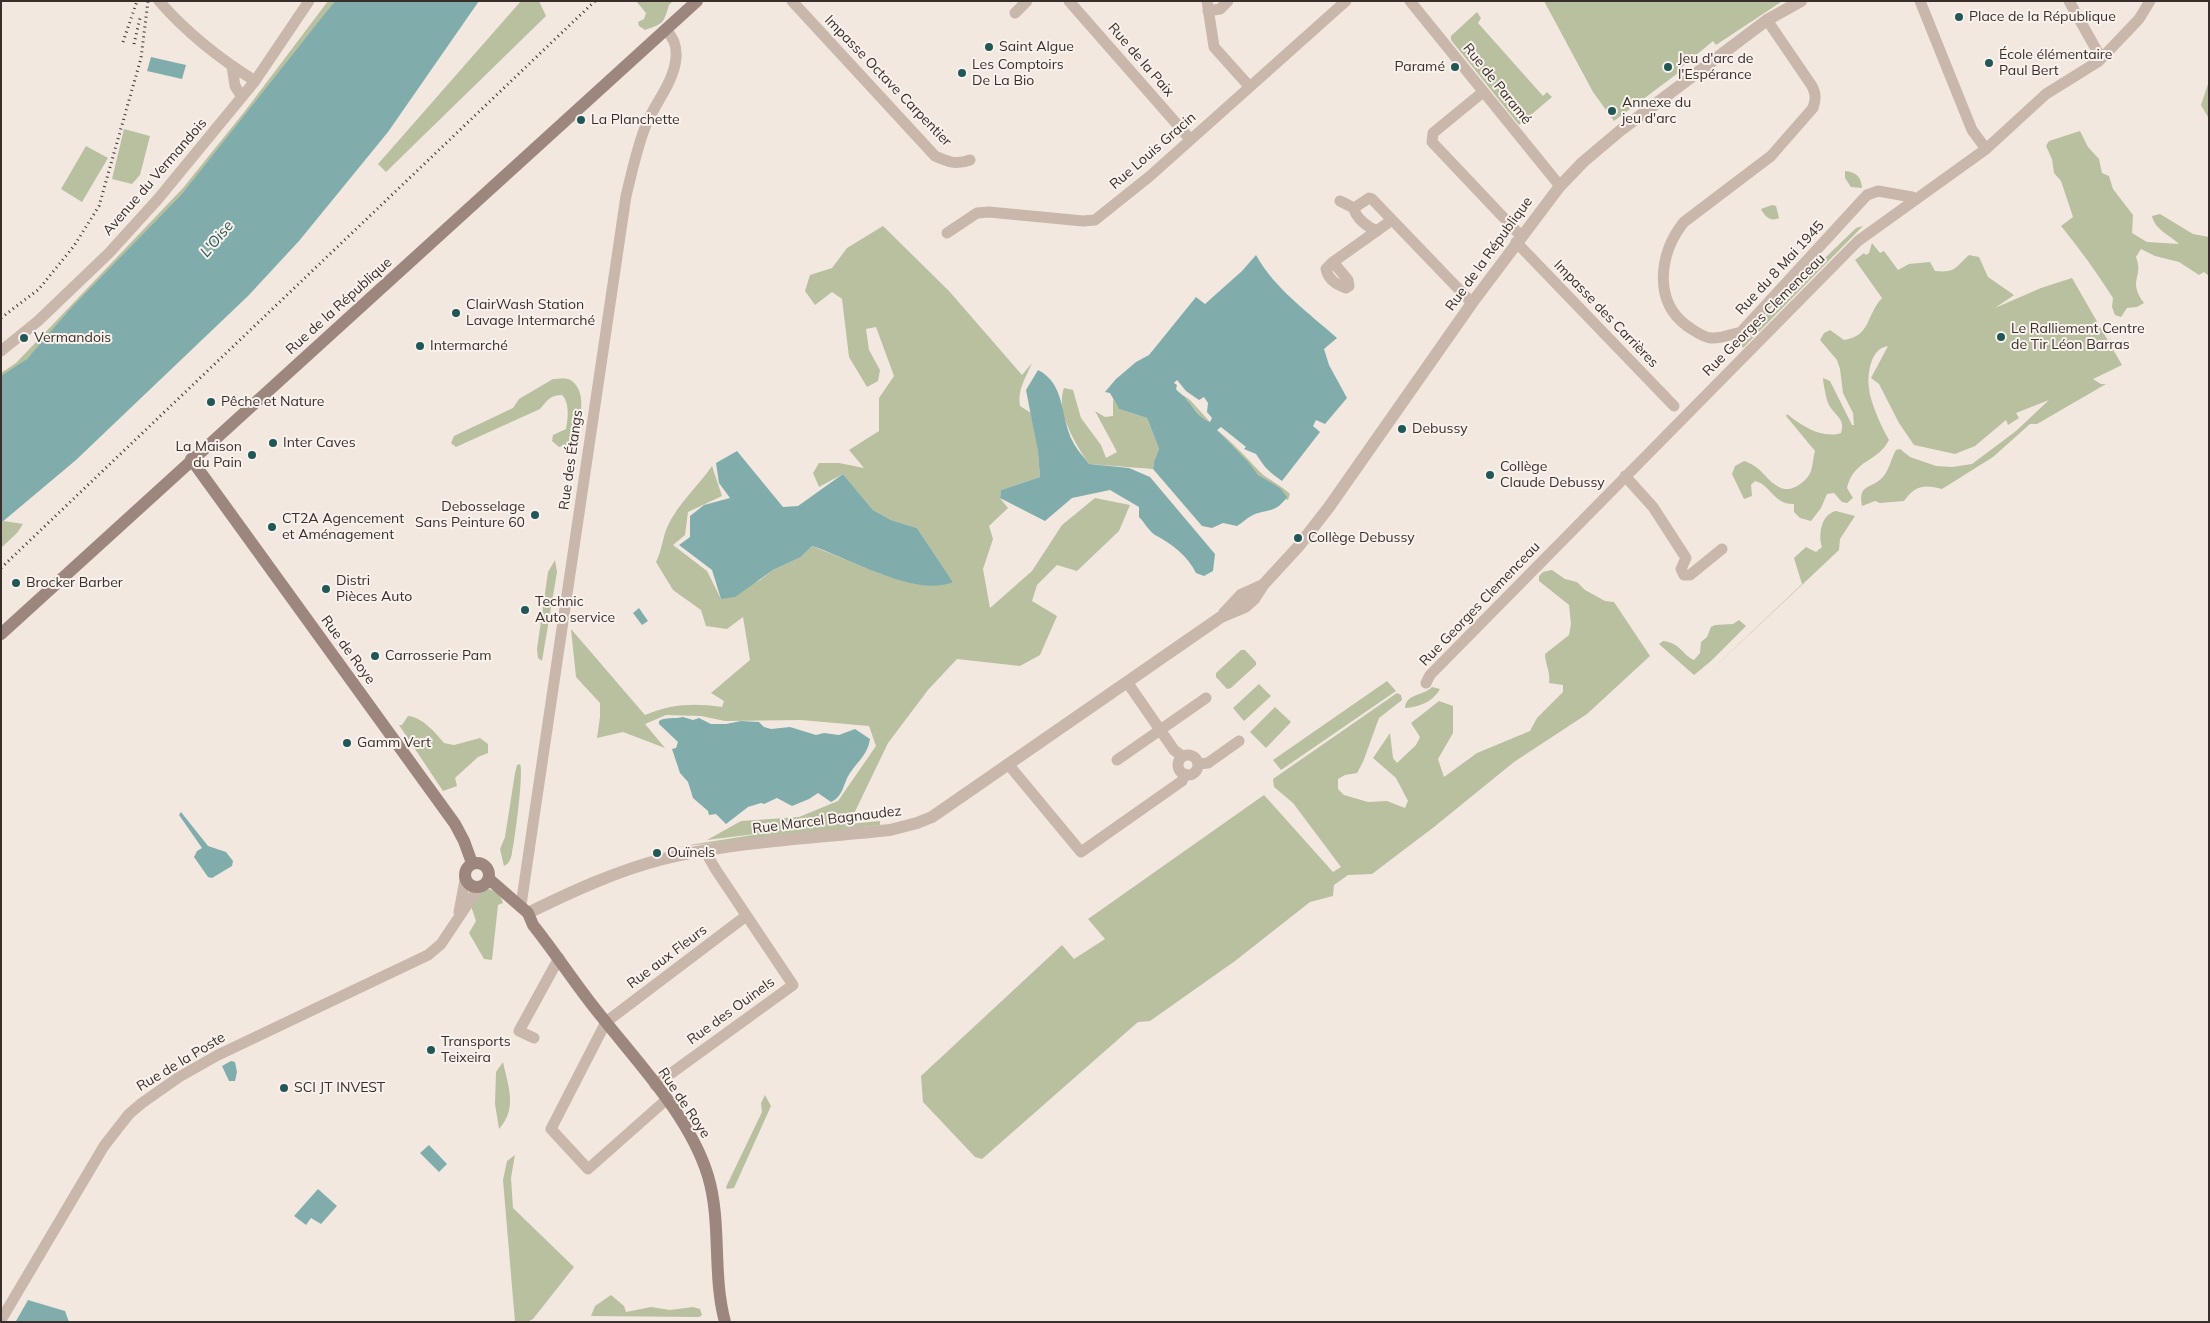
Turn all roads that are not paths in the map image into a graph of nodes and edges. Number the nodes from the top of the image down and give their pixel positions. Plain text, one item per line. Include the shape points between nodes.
1 (159, 1) edge
2 (309, 1) edge
3 (697, 1) edge
4 (792, 1) edge
5 (1027, 1) edge
6 (1069, 1) edge
7 (1228, 1) edge
8 (1346, 1) edge
9 (1410, 1) edge
10 (1801, 1) edge
11 (1920, 1) edge
12 (2069, 1) edge
13 (2150, 1) edge
14 (1208, 6) edge
15 (1015, 13) dead end
16 (1768, 20) junction
17 (666, 30) junction
18 (2101, 58) junction
19 (232, 66) junction
20 (255, 81) junction
21 (1249, 86) junction
22 (1483, 92) junction
23 (242, 98) junction
24 (1190, 139) junction
25 (1986, 149) junction
26 (970, 160) dead end
27 (1560, 186) junction
28 (1915, 199) junction
29 (1340, 201) dead end
30 (1354, 208) junction
31 (1392, 220) junction
32 (1377, 231) junction
33 (947, 233) dead end
34 (1519, 239) junction
35 (1333, 262) dead end
36 (1472, 302) junction
37 (1, 351) edge
38 (1674, 406) dead end
39 (191, 459) junction
40 (1625, 476) junction
41 (1722, 549) dead end
42 (1686, 558) junction
43 (1701, 565) junction
44 (1, 634) edge
45 (1176, 648) joint
46 (1127, 682) junction
47 (1426, 683) dead end
48 (1206, 698) dead end
49 (1160, 730) junction
50 (1240, 741) dead end
51 (1182, 756) junction
52 (1116, 760) dead end
53 (1008, 764) junction
54 (1198, 764) junction
55 (1184, 774) junction
56 (708, 850) junction
57 (472, 863) junction
58 (465, 880) junction
59 (484, 883) junction
60 (524, 909) junction
61 (746, 916) junction
62 (457, 918) junction
63 (559, 958) junction
64 (606, 1022) junction
65 (534, 1038) dead end
66 (655, 1085) junction
67 (666, 1100) junction
68 (1, 1320) edge
69 (725, 1322) edge

1 - 19 street via 174,19
2 - 20 street, Avenue du Vermandois
3 - 17 main road, Rue de la République
4 - 26 street, Impasse Octave Carpentier via 935,156 950,163
5 - 15 street
6 - 24 street, Rue de la Paix
7 - 14 street via 1220,9
8 - 21 street, Rue Louis Gracin
9 - 22 street, Rue de Paramé
10 - 16 street, Rue de la République
11 - 25 street via 1972,130
12 - 18 street
13 - 18 street, Rue Georges Clemenceau via 2139,19
14 - 21 street via 1214,47
16 - 27 street, Rue de la République via 1620,130
16 - 28 street, Rue du 8 Mai 1945 via 1812,86 1815,102 1771,156 1684,222 1676,233 1666,253 1665,290 1671,308 1682,322 1700,335 1712,338 1741,332 1867,195 1878,191
17 - 39 main road, Rue de la République
17 - 60 street, Rue des Étangs via 674,40 676,58 672,76 646,126 626,196
18 - 25 street, Rue Georges Clemenceau via 2046,94
19 - 20 street
19 - 23 street via 235,86
20 - 23 street, Avenue du Vermandois
21 - 24 street, Rue Louis Gracin
22 - 27 street, Rue de Paramé
22 - 34 street, Impasse des Carrières via 1434,133 1432,142
23 - 37 street, Avenue du Vermandois via 109,253
24 - 33 street, Rue Louis Gracin via 1095,220 977,213
25 - 28 street, Rue Georges Clemenceau
27 - 34 street, Rue de la République
28 - 40 street, Rue Georges Clemenceau via 1858,241
29 - 30 street
30 - 31 street via 1369,198
30 - 32 street via 1369,228
31 - 32 street
31 - 36 street
32 - 35 street
34 - 36 street, Rue de la République
34 - 38 street, Impasse des Carrières
36 - 45 street, Rue de la République via 1329,507 1254,599
39 - 44 main road, Rue de la République
39 - 57 main road, Rue de Roye via 455,824
40 - 42 street via 1653,507
40 - 47 street, Rue Georges Clemenceau via 1430,675
41 - 43 street
42 - 43 street
42 - 43 street via 1681,569 1684,575 1690,575
45 - 46 street, Rue Marcel Bagnaudez
46 - 49 street
46 - 53 street, Rue Marcel Bagnaudez
48 - 49 street
49 - 51 street
49 - 52 street
50 - 54 street via 1208,763
51 - 54 street via 1192,756
51 - 55 street via 1178,767
53 - 55 street via 1081,852 1182,781
53 - 56 street, Rue Marcel Bagnaudez via 917,823 890,830
54 - 55 street via 1194,772
56 - 60 street, Rue Marcel Bagnaudez via 637,867
56 - 61 street, Rue des Ouinels via 708,858
57 - 58 main road via 466,868
57 - 59 main road via 485,865 489,872
58 - 59 main road via 471,886
58 - 62 street, Rue de la Poste
59 - 60 main road, Rue de Roye
59 - 62 street, Rue de la Poste
60 - 63 main road, Rue de Roye
61 - 64 street, Rue aux Fleurs
61 - 66 street, Rue des Ouinels via 793,984
62 - 68 street, Rue de la Poste via 440,944 428,955 218,1055 179,1077 129,1114 104,1146
63 - 64 main road, Rue de Roye
63 - 65 street via 519,1031
64 - 66 main road, Rue de Roye
64 - 67 street via 551,1129 588,1168
66 - 67 main road, Rue de Roye
67 - 69 main road, Rue de Roye via 693,1139 710,1187 715,1217 718,1286

